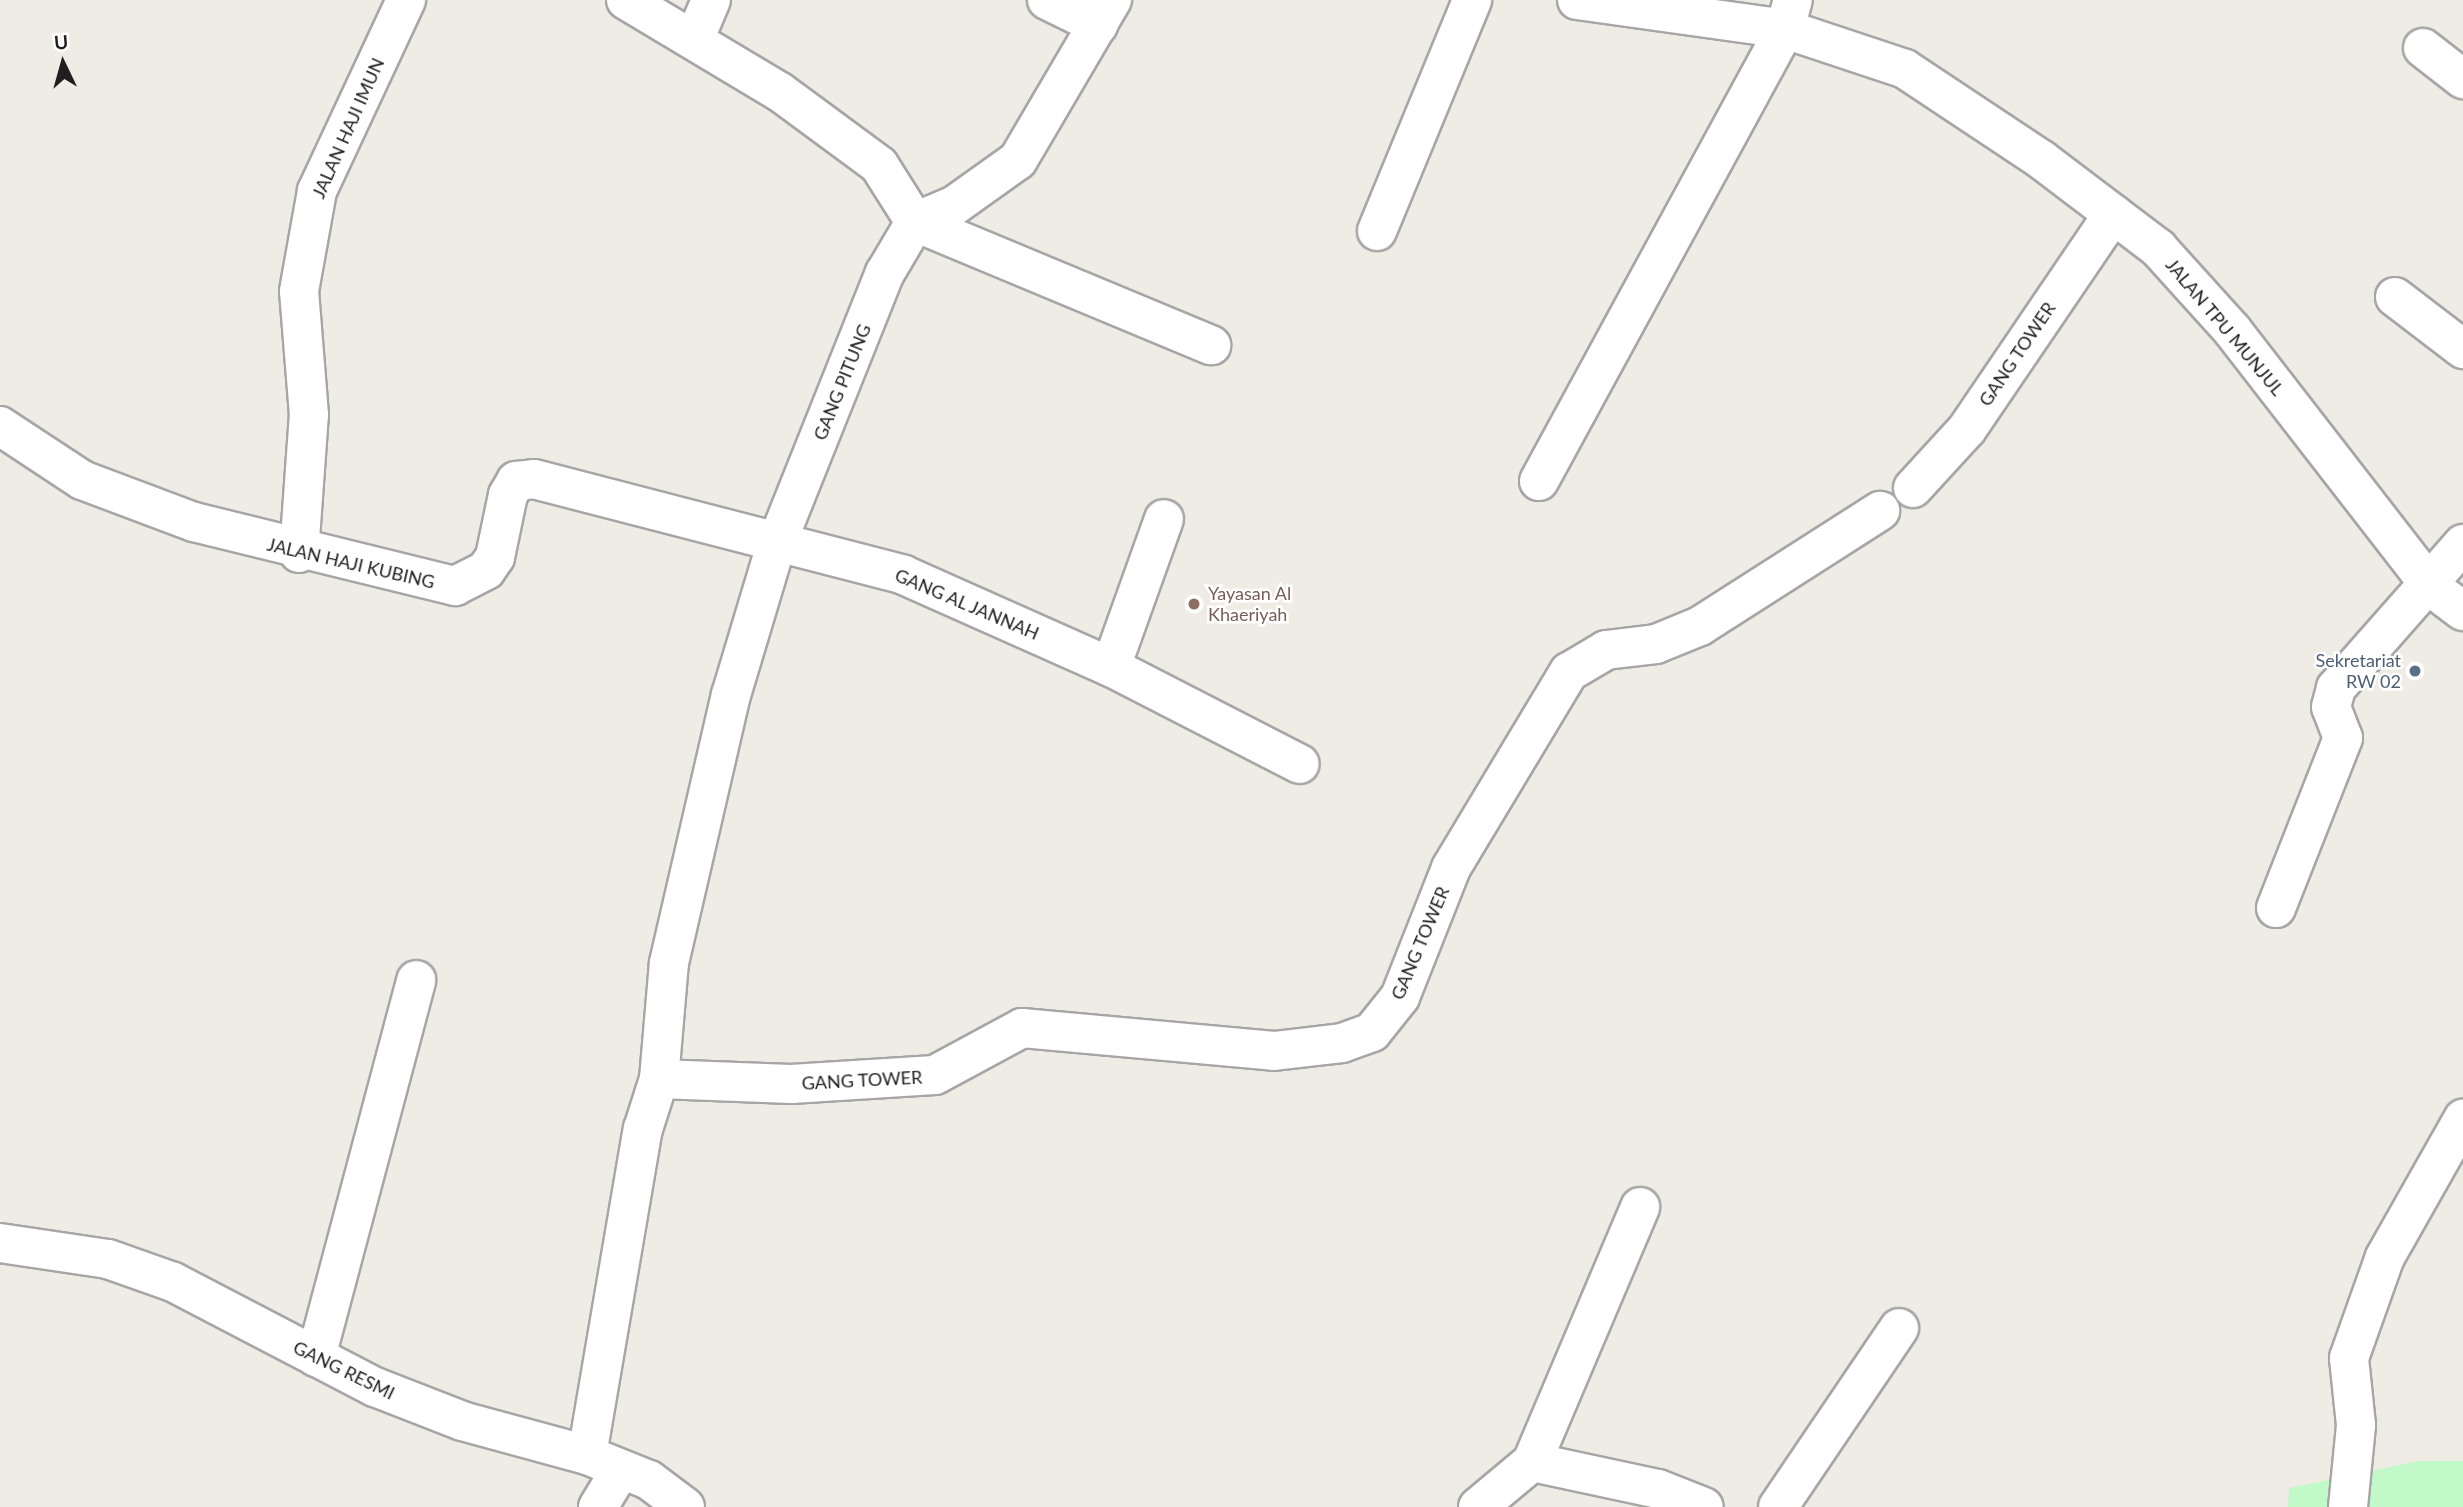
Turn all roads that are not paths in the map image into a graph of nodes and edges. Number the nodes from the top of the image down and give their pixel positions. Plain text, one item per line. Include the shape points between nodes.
1 (406, 0) edge
2 (626, 0) edge
3 (710, 0) edge
4 (1046, 0) edge
5 (1472, 0) edge
6 (1577, 0) edge
7 (1105, 13) edge
8 (1789, 15) edge
9 (695, 38) junction
10 (2423, 48) dead end
11 (2463, 79) edge
12 (2113, 214) junction
13 (915, 222) junction
14 (1377, 231) dead end
15 (2395, 297) dead end
16 (1211, 345) dead end
17 (2463, 349) edge
18 (0, 426) edge
19 (1539, 481) dead end
20 (1913, 488) dead end
21 (1880, 511) dead end
22 (1164, 519) dead end
23 (2463, 544) edge
24 (776, 545) junction
25 (299, 553) junction
26 (2431, 587) junction
27 (2463, 611) edge
28 (1111, 667) junction
29 (1300, 764) dead end
30 (2276, 908) dead end
31 (416, 980) dead end
32 (659, 1079) junction
33 (2463, 1119) edge
34 (1640, 1207) dead end
35 (0, 1243) edge
36 (1899, 1328) dead end
37 (316, 1357) junction
38 (604, 1462) junction
39 (1532, 1462) junction
40 (598, 1507) edge
41 (685, 1507) edge
42 (1478, 1507) edge
43 (1704, 1507) edge
44 (1778, 1507) edge
45 (2348, 1507) edge

1 - 25 street, JALAN HAJI IMUN via 317,191 299,291 309,415
2 - 9 street
3 - 9 street
4 - 7 street
5 - 14 street
6 - 8 street, JALAN TPU MUNJUL
7 - 13 street via 1018,160 955,205
8 - 12 street, JALAN TPU MUNJUL via 1905,69
8 - 19 street
9 - 13 street via 879,164
10 - 11 street
12 - 20 street, GANG TOWER via 1967,429
12 - 26 street, JALAN TPU MUNJUL via 2158,248 2232,330
13 - 16 street
13 - 24 street, GANG PITUNG via 885,273
15 - 17 street
18 - 25 street, JALAN HAJI KUBING via 82,480
21 - 32 street, GANG TOWER via 1700,626 1656,644 1606,650 1569,672 1451,868 1400,997 1372,1032 1342,1044 1274,1051 1022,1028 935,1075 805,1084
22 - 28 street
23 - 26 street
24 - 25 street, JALAN HAJI KUBING via 534,479 516,481 508,495 495,557 486,570 455,586
24 - 28 street, GANG AL JANNAH via 904,575
24 - 32 street, GANG PITUNG via 688,869 669,963
26 - 27 street, JALAN TPU MUNJUL
26 - 30 street via 2336,688 2331,707 2343,738
28 - 29 street, GANG AL JANNAH
31 - 37 street
32 - 38 street, GANG PITUNG via 643,1129
33 - 45 street via 2385,1257 2349,1358 2356,1425
34 - 39 street
35 - 37 street, GANG RESMI via 108,1259 173,1282
36 - 44 street
37 - 38 street, GANG RESMI via 441,1413
38 - 40 street
38 - 41 street, GANG RESMI
39 - 42 street
39 - 43 street via 1658,1489

